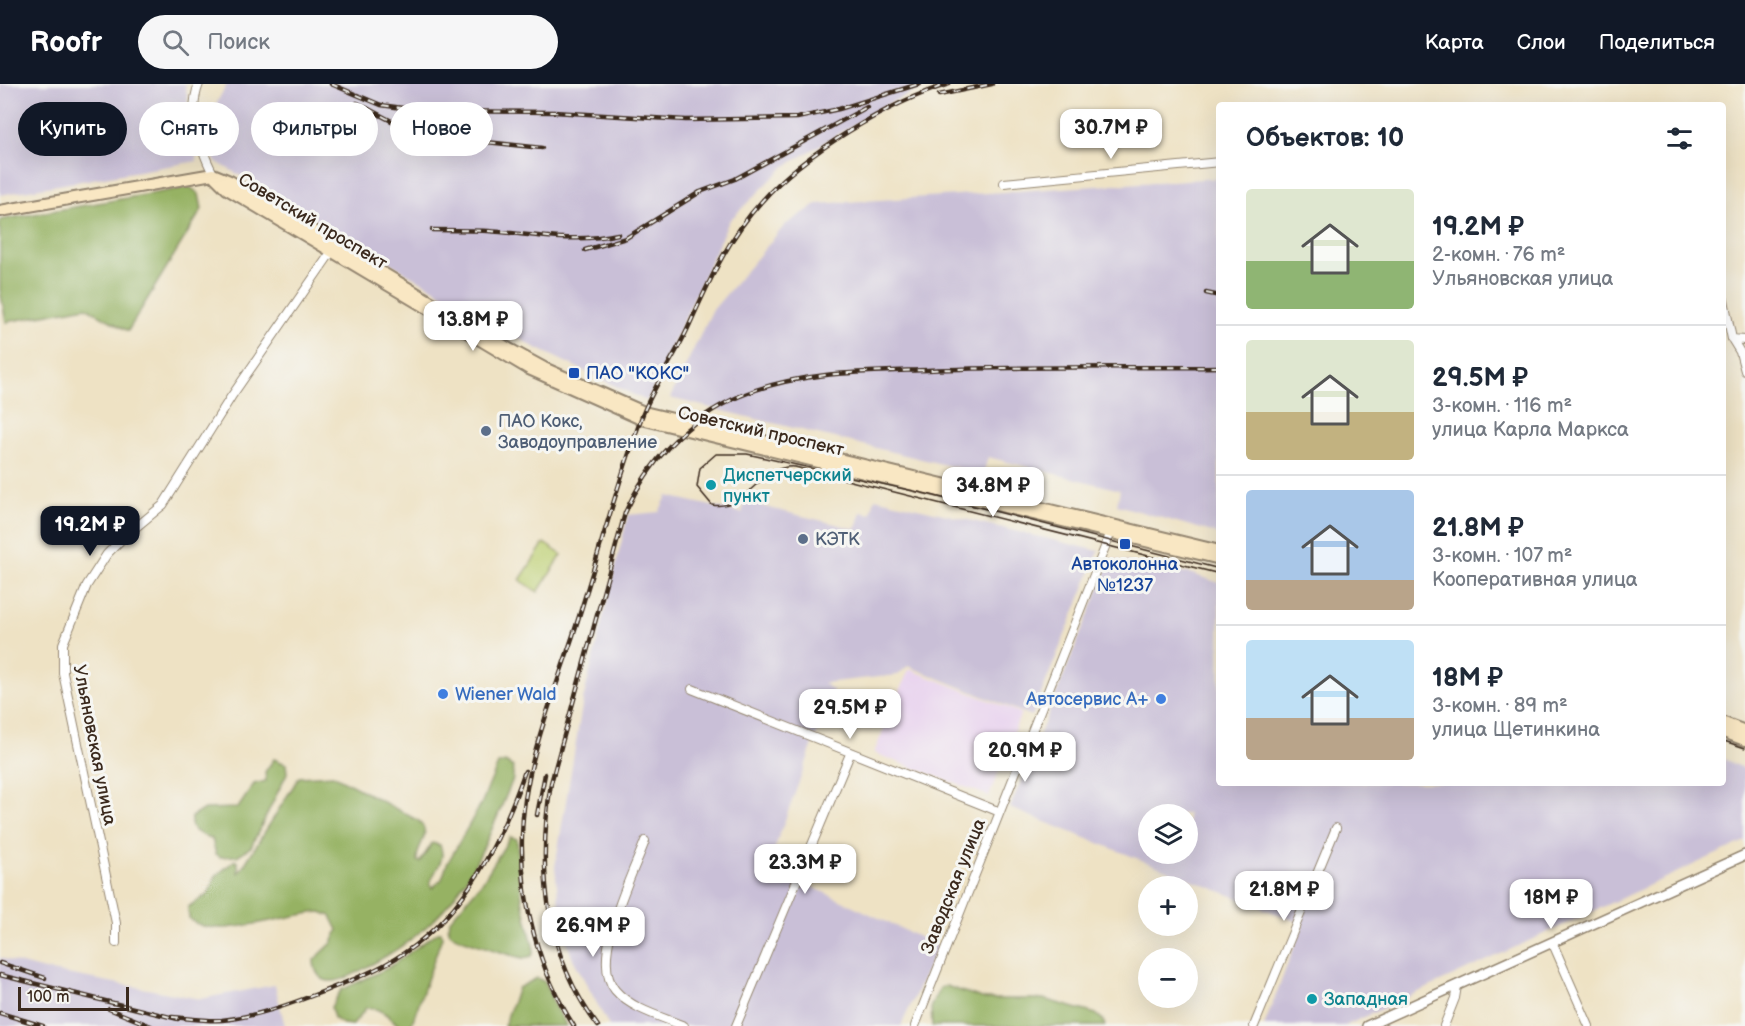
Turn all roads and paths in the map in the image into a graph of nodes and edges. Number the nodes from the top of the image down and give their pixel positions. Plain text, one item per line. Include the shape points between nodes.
1 (199, 84) edge
2 (1216, 162) edge
3 (213, 174) junction
4 (1004, 183) dead end
5 (0, 211) edge
6 (334, 248) junction
7 (1726, 310) edge
8 (1732, 339) junction
9 (1745, 340) edge
10 (1745, 371) edge
11 (1112, 528) junction
12 (1216, 550) edge
13 (1216, 558) edge
14 (692, 689) dead end
15 (1726, 724) edge
16 (1745, 731) edge
17 (1726, 733) edge
18 (1745, 740) edge
19 (850, 754) junction
20 (1000, 812) junction
21 (1336, 828) dead end
22 (645, 841) dead end
23 (1745, 855) edge
24 (116, 943) dead end
25 (1553, 944) junction
26 (1457, 986) junction
27 (684, 1026) edge
28 (736, 1026) edge
29 (915, 1026) edge
30 (1254, 1026) edge
31 (1367, 1026) edge
32 (1444, 1026) edge
33 (1589, 1026) edge

1 - 3 street via 194,118 203,154
2 - 4 street
3 - 5 main road
3 - 6 main road, Советский проспект via 227,189
6 - 11 main road, Советский проспект via 544,368 644,412
6 - 24 street, Ульяновская улица via 231,397 163,505 107,554 79,602 63,644 63,673 116,923
7 - 8 street
8 - 9 street
8 - 10 street
11 - 12 main road, Советский проспект
11 - 13 main road, Советский проспект
11 - 20 street, Заводская улица
14 - 19 street
15 - 16 main road
17 - 18 main road
19 - 20 street
19 - 28 street
20 - 29 street, Заводская улица
21 - 30 street
22 - 27 street via 607,947 607,976 623,998
23 - 25 street
25 - 26 street
25 - 33 street
26 - 31 street
26 - 32 street

